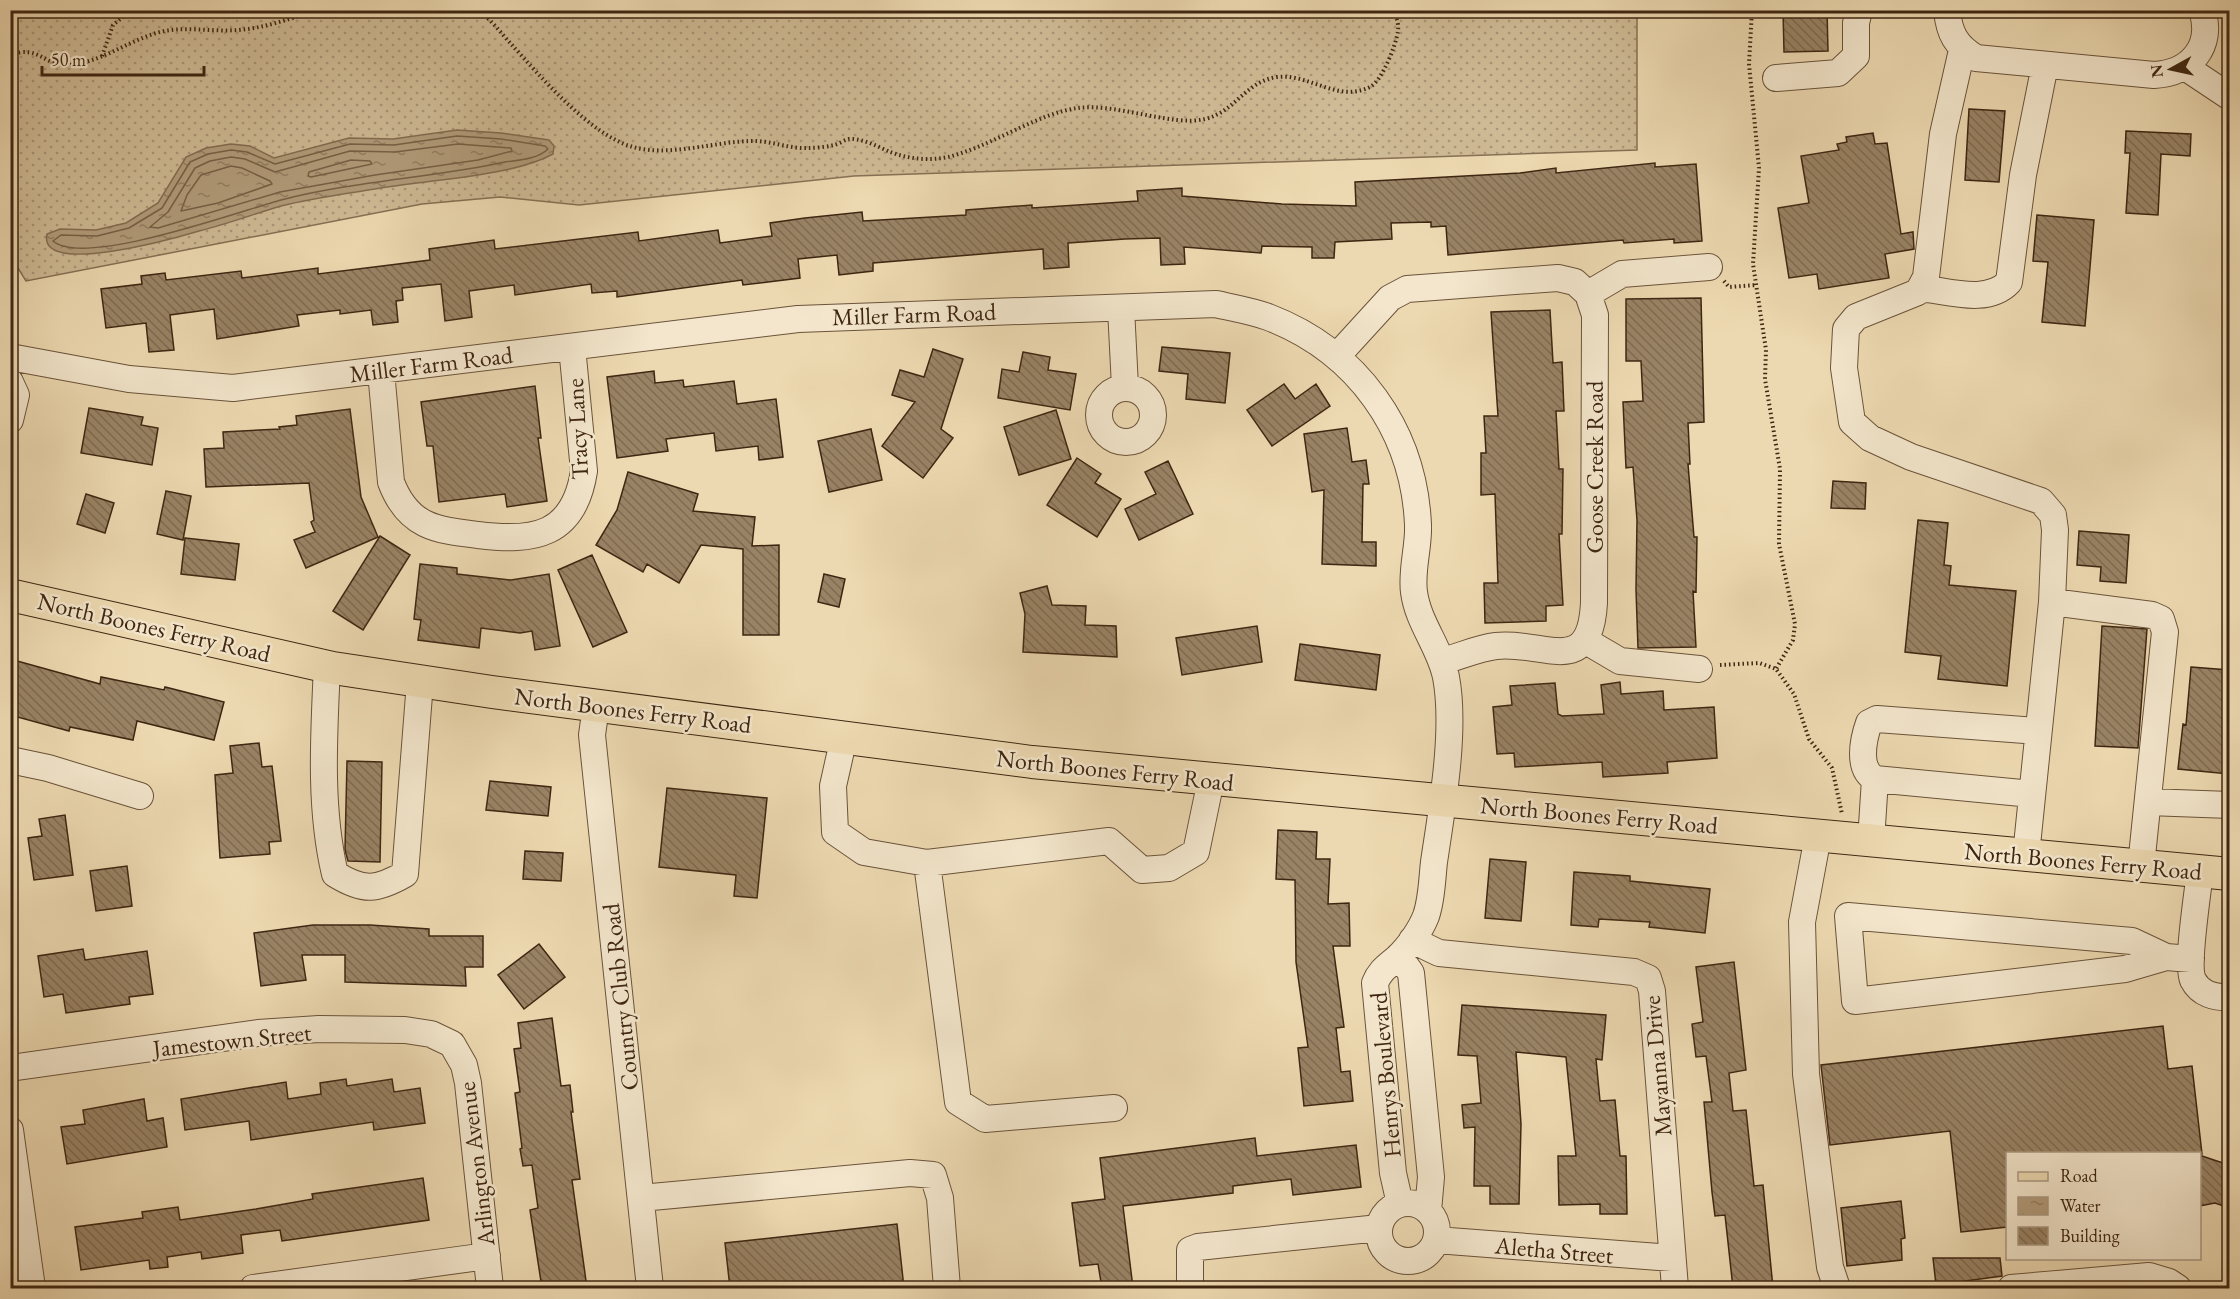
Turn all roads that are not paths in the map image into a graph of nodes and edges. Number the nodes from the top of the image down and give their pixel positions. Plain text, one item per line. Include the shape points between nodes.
1 (1858, 10) edge
2 (1947, 10) edge
3 (2202, 10) edge
4 (1962, 50) junction
5 (2045, 65) junction
6 (2185, 67) junction
7 (1776, 78) dead end
8 (2229, 98) edge
9 (1709, 267) dead end
10 (1920, 288) junction
11 (1588, 294) junction
12 (1121, 308) junction
13 (572, 347) junction
14 (1337, 356) junction
15 (10, 357) edge
16 (381, 371) junction
17 (10, 382) edge
18 (1125, 387) dead end
19 (10, 420) edge
20 (10, 594) edge
21 (2052, 602) junction
22 (1586, 641) junction
23 (1442, 661) junction
24 (327, 666) junction
25 (1699, 669) dead end
26 (420, 682) junction
27 (596, 706) junction
28 (2038, 731) junction
29 (844, 737) junction
30 (10, 760) edge
31 (1875, 779) junction
32 (1211, 780) junction
33 (2032, 794) junction
34 (140, 796) dead end
35 (1441, 801) junction
36 (2148, 802) junction
37 (2229, 805) edge
38 (1845, 838) junction
39 (2026, 855) junction
40 (927, 862) junction
41 (2141, 866) junction
42 (2215, 873) edge
43 (2070, 936) junction
44 (1406, 948) junction
45 (2166, 957) junction
46 (2191, 959) junction
47 (2067, 976) junction
48 (2229, 997) edge
49 (452, 1044) joint
50 (10, 1068) edge
51 (1114, 1108) dead end
52 (10, 1130) edge
53 (641, 1198) junction
54 (1400, 1204) junction
55 (1428, 1211) junction
56 (1379, 1228) junction
57 (1436, 1239) junction
58 (487, 1256) junction
59 (1672, 1258) junction
60 (32, 1288) edge
61 (253, 1288) edge
62 (490, 1288) edge
63 (650, 1288) edge
64 (946, 1288) edge
65 (1190, 1288) edge
66 (1675, 1288) edge
67 (1837, 1288) edge
68 (2011, 1288) edge
69 (2178, 1288) edge

1 - 7 street via 1856,56 1838,73
2 - 4 street via 1953,39
3 - 6 street via 2206,31 2202,47
4 - 5 street via 1976,58
4 - 10 street via 1942,134 1926,278
5 - 6 street via 2154,75 2171,74
5 - 10 street via 2023,175 2009,282 2002,290 1986,296
6 - 8 street
9 - 11 street via 1622,274
10 - 21 street via 1902,300 1856,316 1846,328 1844,368 1852,422 1870,438 1911,457 2041,501 2053,515 2055,530
11 - 14 street via 1575,282 1558,278 1407,289 1390,298
11 - 22 street, Goose Creek Road via 1595,315 1593,620
12 - 13 street, Miller Farm Road via 798,319
12 - 14 street, Miller Farm Road via 1216,304 1266,316 1300,331
12 - 18 street
13 - 16 street, Miller Farm Road
13 - 16 street, Tracy Lane via 584,471 581,488 576,501 555,526 529,538 436,530 412,514 397,497 392,482
14 - 23 street, Miller Farm Road via 1370,389 1390,419 1407,459 1418,525 1414,592 1422,622
15 - 16 street, Miller Farm Road via 129,379 233,388
17 - 19 street via 16,395
20 - 24 main road, North Boones Ferry Road
21 - 28 street
21 - 36 street via 2161,619 2165,633
22 - 23 street via 1561,650 1496,646
22 - 25 street via 1620,661
23 - 35 street, Miller Farm Road via 1449,708
24 - 26 main road, North Boones Ferry Road
24 - 26 street via 324,735 329,849 335,874 351,884 382,887 405,874
26 - 27 main road, North Boones Ferry Road
27 - 29 main road, North Boones Ferry Road
27 - 53 street, Country Club Road via 592,735
28 - 31 street via 1877,719 1869,723 1863,755 1869,775
28 - 33 street
29 - 32 main road, North Boones Ferry Road
29 - 40 street via 833,786 835,832 864,852
30 - 34 street
31 - 33 street
31 - 38 street
32 - 35 main road, North Boones Ferry Road
32 - 40 street via 1196,852 1169,868 1142,870 1109,841
33 - 39 street
35 - 38 main road, North Boones Ferry Road
35 - 44 street, Henrys Boulevard via 1426,918
36 - 37 street
36 - 41 street
38 - 39 main road, North Boones Ferry Road
38 - 67 street via 1802,922 1806,1074 1830,1267
39 - 41 main road, North Boones Ferry Road
40 - 51 street via 958,1102 985,1119
41 - 42 main road, North Boones Ferry Road
42 - 46 street
43 - 45 street via 2132,941
43 - 47 street
43 - 47 street via 1848,916 1855,1001
44 - 54 street, Henrys Boulevard via 1378,974 1375,983 1393,1173
44 - 55 street, Henrys Boulevard via 1431,1176
44 - 59 street, Mayanna Drive via 1634,972 1648,978
45 - 46 street
45 - 47 street via 2125,969
46 - 48 street via 2190,970 2198,987 2213,996
49 - 50 street, Jamestown Street via 431,1034 405,1030 290,1031
49 - 58 street, Arlington Avenue via 464,1065 468,1083
52 - 60 street
53 - 63 street, Country Club Road
53 - 64 street via 910,1173 933,1175 940,1198
54 - 55 street via 1411,1203
54 - 56 street via 1385,1214
55 - 57 street via 1437,1229
56 - 57 street via 1381,1243 1399,1260 1416,1260 1426,1255
56 - 65 street via 1190,1250
57 - 59 street, Aletha Street
58 - 61 street
58 - 62 street, Arlington Avenue
59 - 66 street, Mayanna Drive
68 - 69 street via 2149,1276

